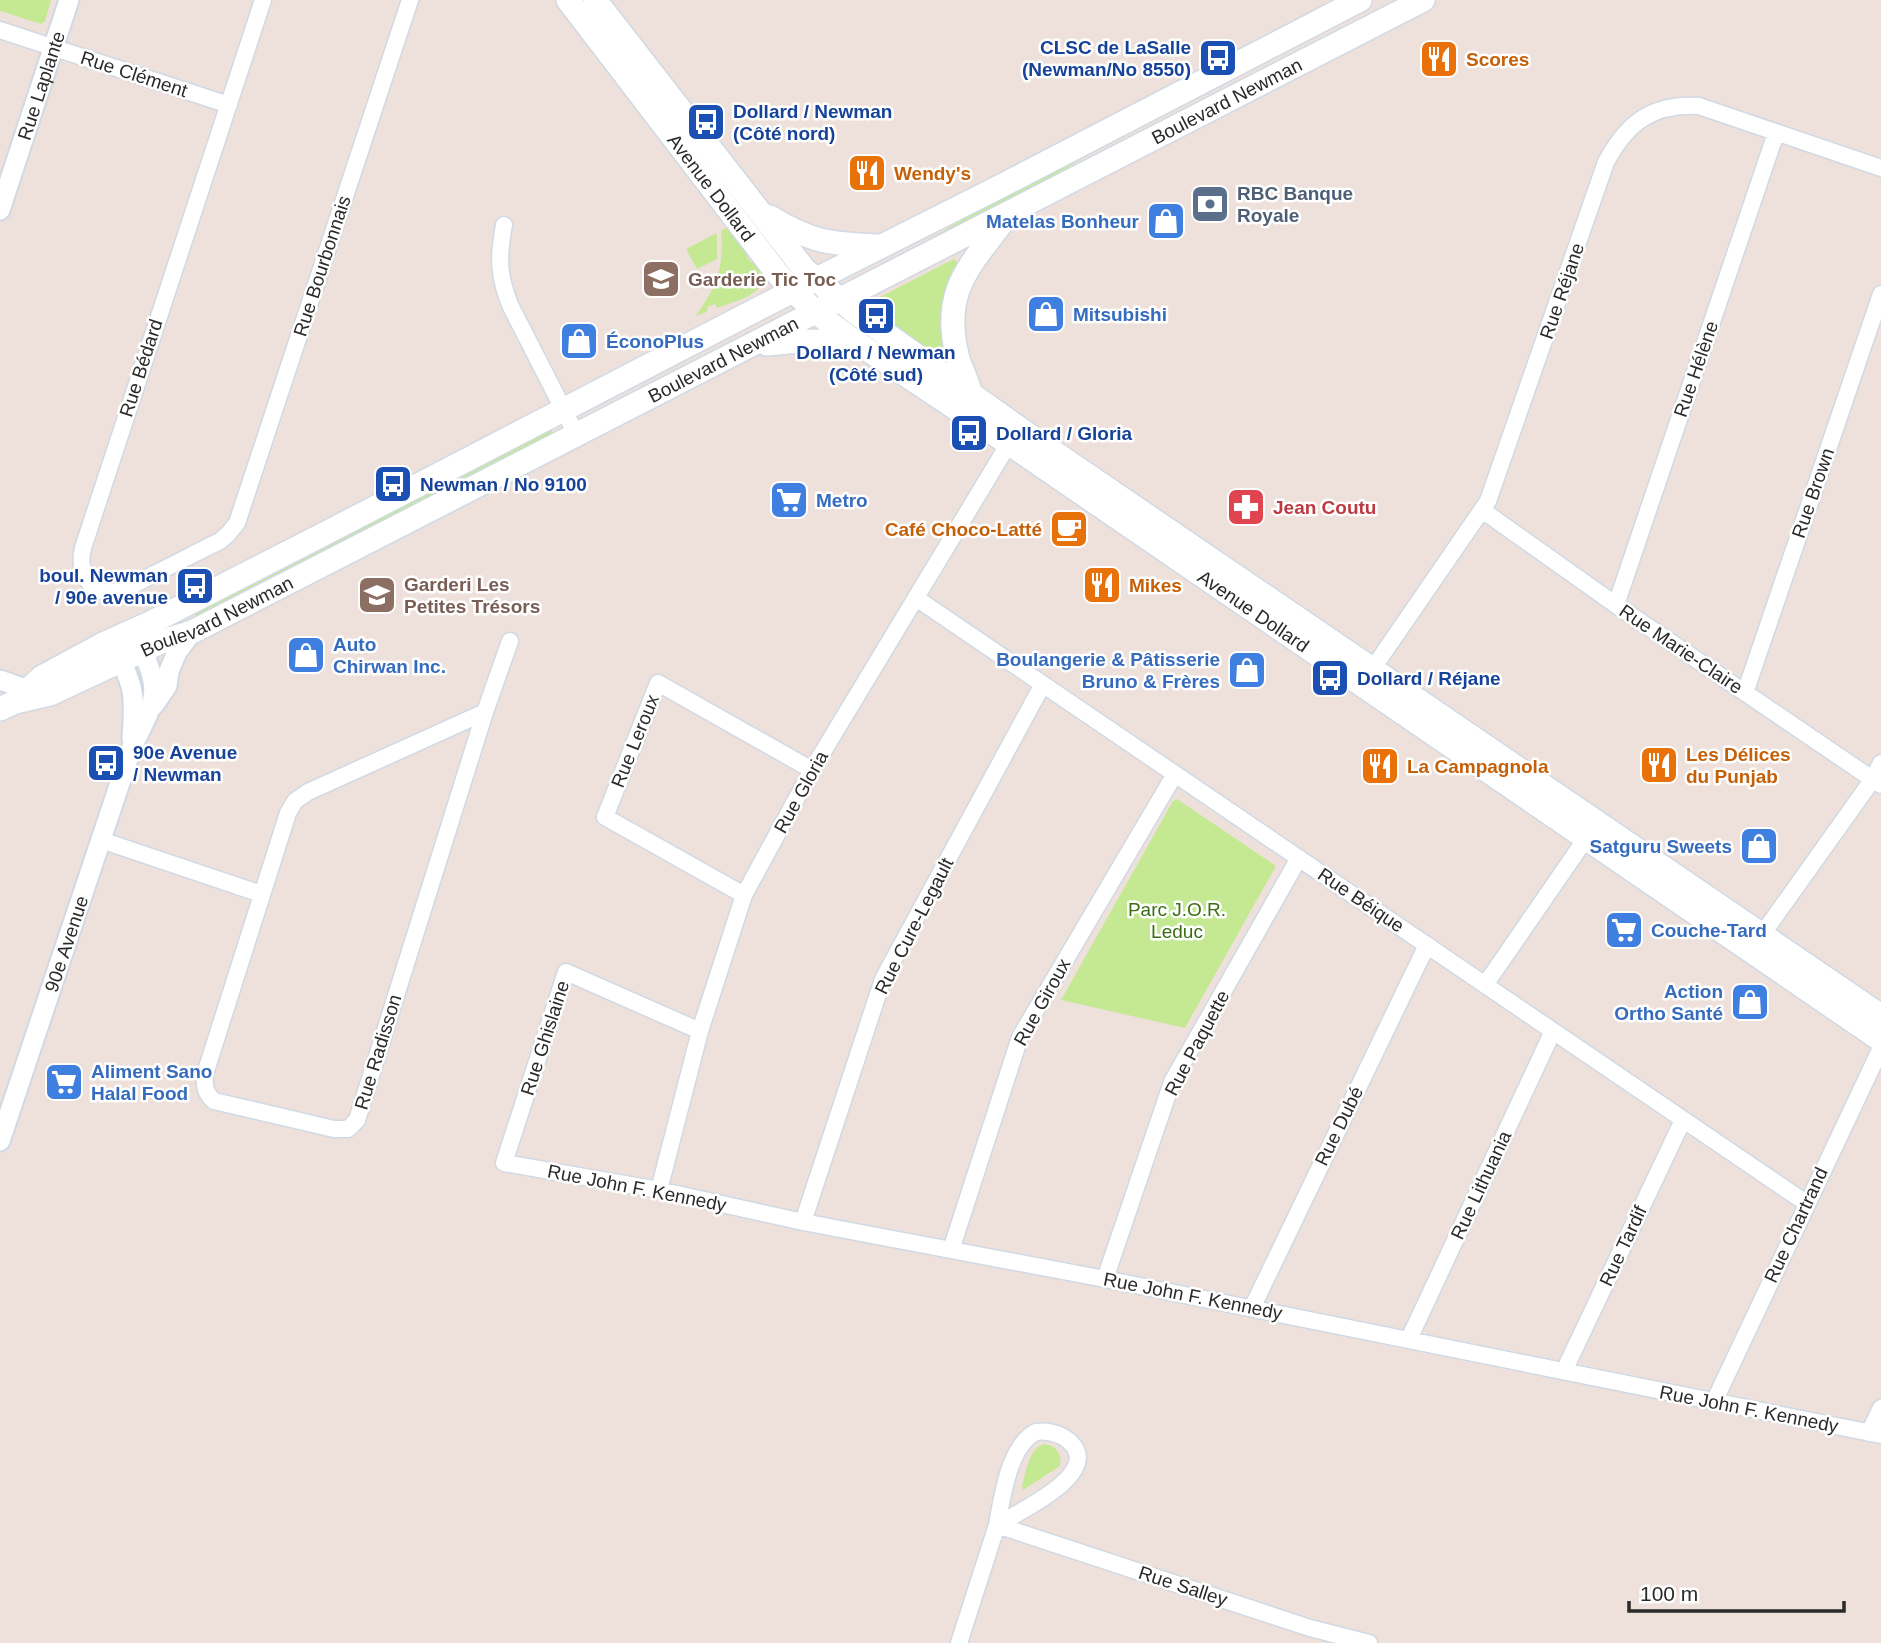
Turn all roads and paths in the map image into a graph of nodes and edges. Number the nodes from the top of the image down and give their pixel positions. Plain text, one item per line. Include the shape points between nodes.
1 (69, 0) edge
2 (263, 0) edge
3 (410, 0) edge
4 (568, 0) edge
5 (595, 0) edge
6 (1360, 0) edge
7 (1423, 0) edge
8 (0, 30) edge
9 (54, 48) junction
10 (229, 105) junction
11 (1776, 133) junction
12 (1881, 168) edge
13 (0, 210) edge
14 (758, 210) junction
15 (1008, 215) junction
16 (504, 225) dead end
17 (881, 246) junction
18 (814, 280) junction
19 (793, 290) junction
20 (1881, 294) edge
21 (840, 301) junction
22 (817, 312) junction
23 (856, 342) junction
24 (753, 345) junction
25 (971, 395) junction
26 (563, 410) junction
27 (1014, 435) junction
28 (577, 436) junction
29 (1482, 510) junction
30 (231, 531) joint
31 (916, 598) junction
32 (1616, 605) junction
33 (192, 632) junction
34 (138, 640) junction
35 (510, 641) dead end
36 (116, 650) junction
37 (1367, 676) junction
38 (0, 680) edge
39 (1043, 684) junction
40 (1745, 693) junction
41 (11, 699) edge
42 (153, 706) junction
43 (485, 712) junction
44 (132, 747) junction
45 (1881, 763) edge
46 (812, 770) junction
47 (1175, 774) junction
48 (1877, 782) edge
49 (1592, 830) junction
50 (101, 840) junction
51 (1299, 858) junction
52 (261, 894) junction
53 (744, 895) junction
54 (1757, 943) junction
55 (1427, 945) junction
56 (1485, 985) junction
57 (1881, 1016) edge
58 (700, 1031) junction
59 (1553, 1031) junction
60 (1881, 1040) edge
61 (1881, 1048) edge
62 (1683, 1120) junction
63 (0, 1141) edge
64 (504, 1164) joint
65 (659, 1190) junction
66 (1806, 1203) junction
67 (803, 1222) junction
68 (951, 1250) junction
69 (1105, 1279) junction
70 (1252, 1308) junction
71 (1409, 1339) junction
72 (1564, 1371) junction
73 (1714, 1402) junction
74 (1881, 1408) edge
75 (1875, 1434) edge
76 (997, 1525) junction
77 (1308, 1635) edge
78 (959, 1643) edge
79 (1369, 1643) edge

1 - 9 street, Rue Laplante
2 - 10 street, Rue Bédard
3 - 30 street, Rue Bourbonnais via 242,510
4 - 19 main road, Avenue Dollard
5 - 14 main road, Avenue Dollard
6 - 17 main road, Boulevard Newman
7 - 15 main road, Boulevard Newman
8 - 9 street, Rue Clément
9 - 10 street, Rue Clément
9 - 13 street, Rue Laplante
10 - 30 street, Rue Bédard via 86,538 81,569 94,588 119,591 220,541
11 - 12 street, Rue Réjane
11 - 29 street, Rue Réjane via 1712,109 1686,105 1650,113 1617,142 1606,162 1493,491
11 - 32 street, Rue Hélène
14 - 17 main road via 816,240
14 - 18 main road, Avenue Dollard
15 - 21 main road, Boulevard Newman
15 - 25 main road via 965,271 955,297 955,345
16 - 26 street via 499,262 502,285
17 - 18 main road, Boulevard Newman
18 - 19 main road, Boulevard Newman
18 - 21 main road, Avenue Dollard
19 - 22 main road, Avenue Dollard
19 - 26 main road, Boulevard Newman
20 - 40 street, Rue Brown
21 - 22 main road, Boulevard Newman
21 - 25 main road, Avenue Dollard
22 - 23 main road, Avenue Dollard
22 - 24 main road, Boulevard Newman
23 - 24 main road
23 - 27 main road, Avenue Dollard
24 - 28 main road, Boulevard Newman
25 - 27 main road, Avenue Dollard
26 - 28 street
26 - 34 main road, Boulevard Newman
27 - 31 street, Rue Gloria
27 - 37 main road, Avenue Dollard
28 - 33 main road, Boulevard Newman
29 - 32 street, Rue Marie-Claire
29 - 37 street, Rue Réjane
31 - 39 street, Rue Béique
31 - 46 street, Rue Gloria
32 - 40 street, Rue Marie-Claire
33 - 34 main road, Boulevard Newman
33 - 42 street, 90e Avenue via 177,652 167,686
34 - 36 main road, Boulevard Newman
34 - 42 street via 153,677
35 - 43 street, Rue Radisson
36 - 41 main road, Boulevard Newman via 50,694
36 - 44 street, 90e Avenue via 134,696
37 - 49 main road, Avenue Dollard
38 - 41 street
39 - 47 street, Rue Béique
39 - 67 street, Rue Cure-Legault via 883,979
40 - 48 street, Rue Marie-Claire
42 - 44 street, 90e Avenue
43 - 52 street, Rue Radisson via 295,801
43 - 52 street, Rue Radisson via 357,1120 348,1129 214,1101 204,1085
44 - 50 street, 90e Avenue
45 - 48 street
46 - 53 street, Rue Gloria
46 - 53 street, Rue Leroux via 658,683 605,817
47 - 51 street, Rue Béique
47 - 68 street, Rue Giroux via 1020,1037
48 - 54 street
49 - 54 main road, Avenue Dollard
49 - 56 street
50 - 52 street
50 - 63 street, 90e Avenue
51 - 55 street, Rue Béique
51 - 69 street, Rue Paquette via 1172,1082
53 - 58 street, Rue Gloria
54 - 57 main road, Avenue Dollard
54 - 60 main road, Avenue Dollard
55 - 56 street, Rue Béique
55 - 70 street, Rue Dubé
56 - 59 street, Rue Béique
58 - 64 street, Rue Ghislaine via 566,972
58 - 65 street, Rue Gloria
59 - 62 street, Rue Béique
59 - 71 street, Rue Lithuania
61 - 66 street, Rue Chartrand
62 - 66 street, Rue Béique
62 - 72 street, Rue Tardif
64 - 65 street, Rue John F. Kennedy
65 - 67 street, Rue John F. Kennedy
66 - 73 street, Rue Chartrand
67 - 68 street, Rue John F. Kennedy
68 - 69 street, Rue John F. Kennedy
69 - 70 street, Rue John F. Kennedy
70 - 71 street, Rue John F. Kennedy
71 - 72 street, Rue John F. Kennedy
72 - 73 street, Rue John F. Kennedy
73 - 75 street, Rue John F. Kennedy
74 - 75 street
76 - 76 street via 1072,1476 1077,1457 1069,1441 1041,1431 1021,1442
76 - 77 street, Rue Salley
76 - 78 street
77 - 79 street, Rue Salley

